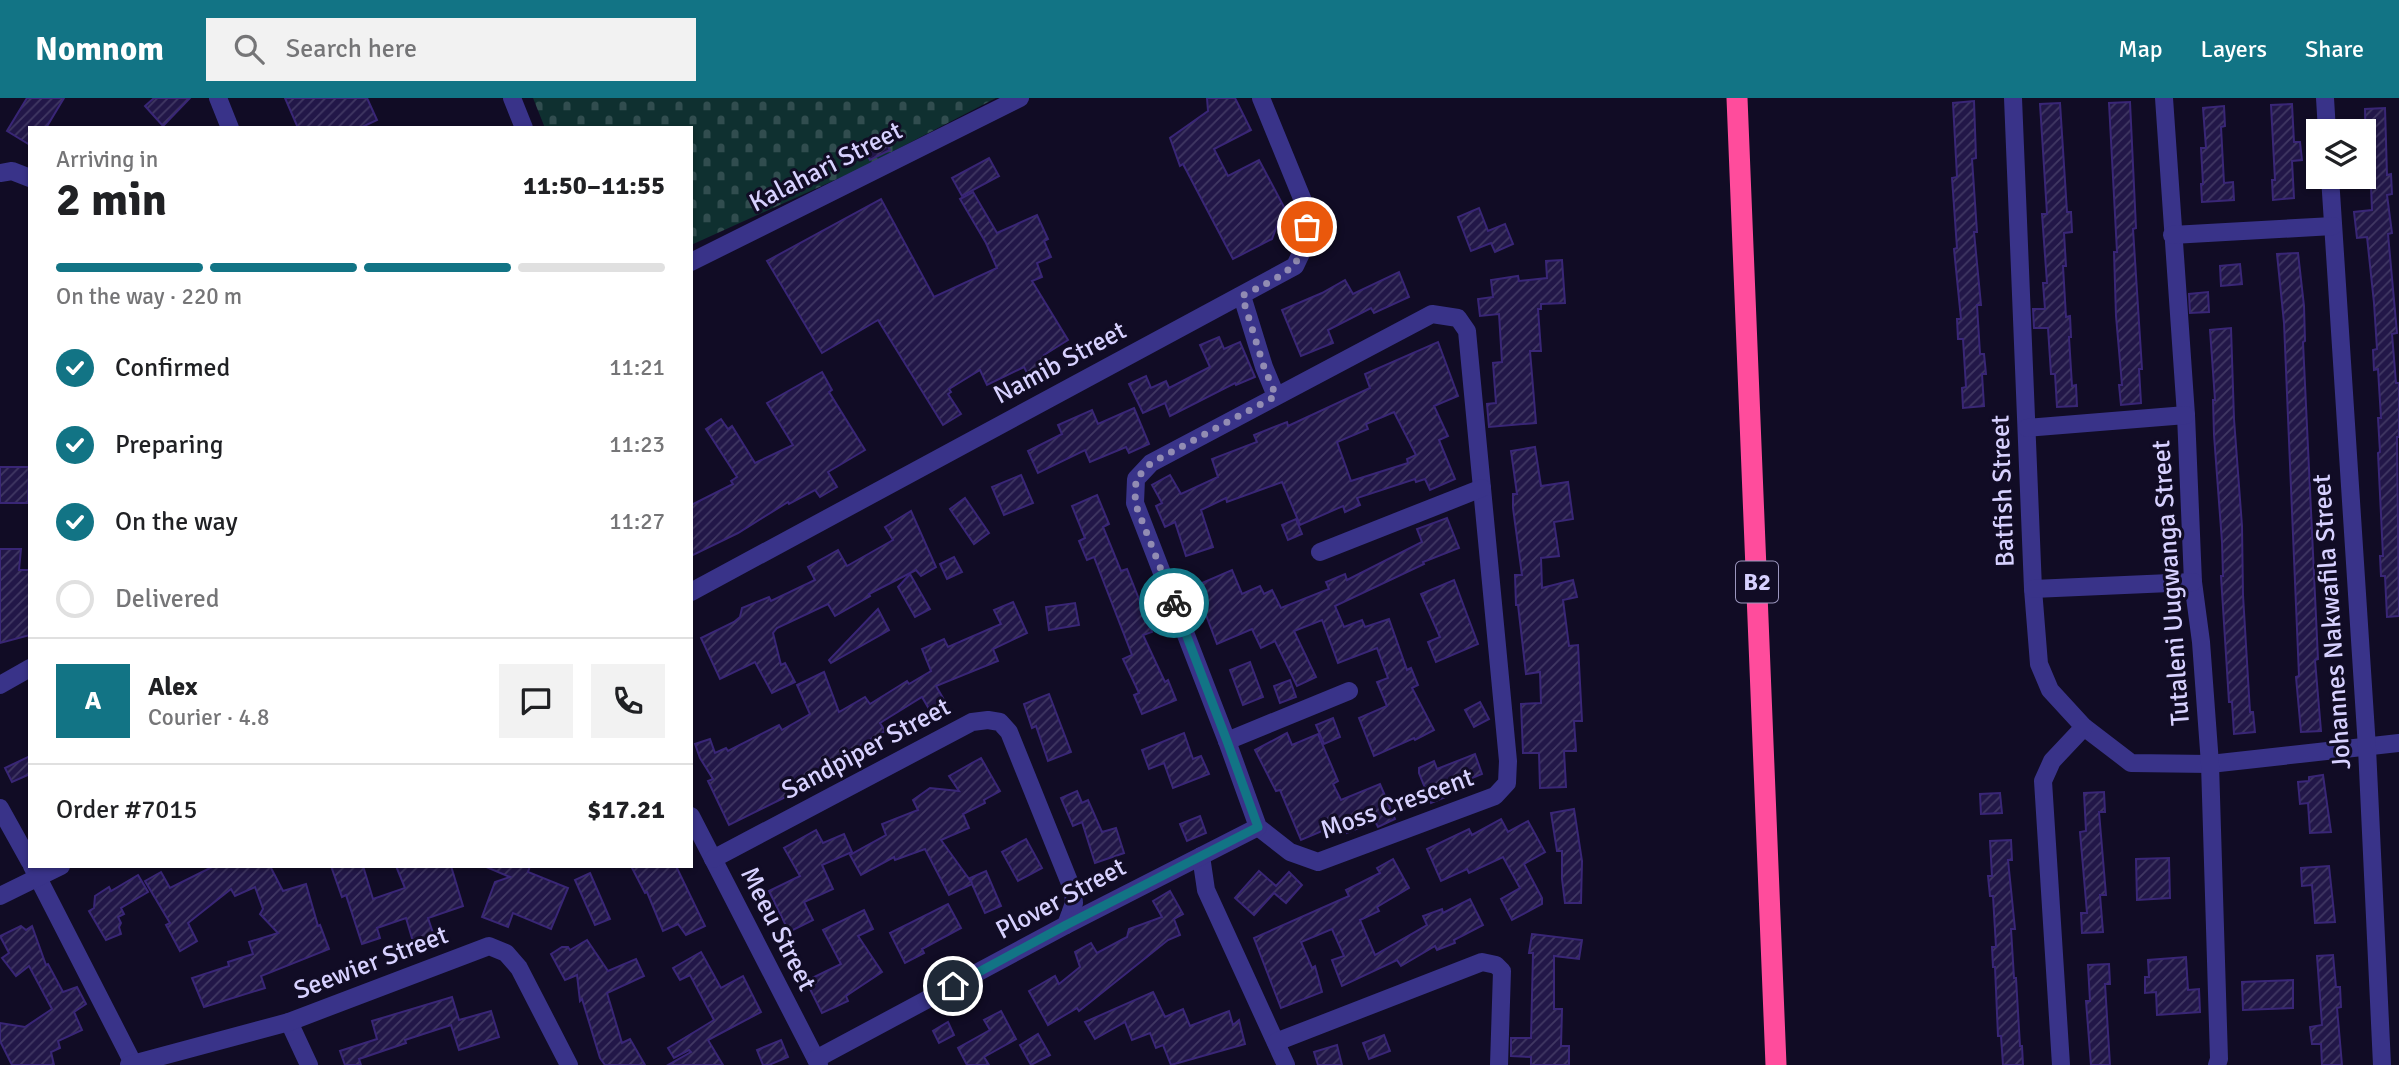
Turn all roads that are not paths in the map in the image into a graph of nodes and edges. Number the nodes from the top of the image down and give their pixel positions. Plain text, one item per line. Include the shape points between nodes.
1 (218, 98) edge
2 (512, 98) edge
3 (1020, 98) edge
4 (1261, 98) edge
5 (1737, 98) edge
6 (1749, 98) edge
7 (2013, 98) edge
8 (2164, 98) edge
9 (2325, 98) edge
10 (2326, 119) edge
11 (229, 126) edge
12 (523, 126) edge
13 (0, 173) edge
14 (28, 177) edge
15 (2331, 189) edge
16 (2333, 226) junction
17 (2172, 235) junction
18 (693, 261) edge
19 (1242, 296) junction
20 (1276, 396) junction
21 (2186, 415) junction
22 (2027, 428) junction
23 (1482, 488) junction
24 (1320, 552) dead end
25 (2193, 582) junction
26 (2033, 589) junction
27 (693, 591) edge
28 (28, 669) edge
29 (0, 685) edge
30 (1349, 691) dead end
31 (2084, 727) junction
32 (1227, 741) junction
33 (2399, 743) edge
34 (2367, 748) junction
35 (2210, 764) junction
36 (0, 808) edge
37 (693, 820) edge
38 (1258, 827) junction
39 (1201, 856) junction
40 (28, 859) edge
41 (713, 859) junction
42 (33, 868) edge
43 (0, 896) edge
44 (1066, 925) junction
45 (289, 1022) junction
46 (1276, 1042) junction
47 (818, 1062) edge
48 (131, 1064) edge
49 (309, 1065) edge
50 (569, 1065) edge
51 (1286, 1065) edge
52 (1499, 1065) edge
53 (1776, 1065) edge
54 (1787, 1065) edge
55 (2061, 1065) edge
56 (2217, 1065) edge
57 (2382, 1065) edge

1 - 11 street
2 - 12 street
3 - 18 street, Kalahari Street
4 - 19 street, Namib Street via 1308,213 1307,242 1295,266
5 - 53 highway, B2
6 - 54 highway, B2
7 - 22 street, Batfish Street
8 - 17 street, Tutaleni Uugwanga Street
9 - 10 street
13 - 14 street
15 - 16 street, Johannes Nakwafila Street
16 - 17 street
16 - 34 street, Johannes Nakwafila Street
17 - 21 street, Tutaleni Uugwanga Street
19 - 20 street
19 - 27 street, Namib Street
20 - 23 street, Moss Crescent via 1432,314 1458,318 1467,331
20 - 32 street, Moss Crescent via 1151,463 1136,479 1135,503
21 - 22 street
21 - 25 street, Tutaleni Uugwanga Street
22 - 26 street, Batfish Street
23 - 24 street
23 - 38 street, Moss Crescent via 1507,783 1495,796 1318,862 1290,852
25 - 26 street
25 - 35 street, Tutaleni Uugwanga Street
26 - 31 street, Batfish Street via 2039,664 2050,690
28 - 29 street
30 - 32 street
31 - 35 street, Batfish Street via 2131,763
31 - 55 street via 2052,761 2043,780
32 - 38 street, Moss Crescent
33 - 34 street, Batfish Street
34 - 35 street, Batfish Street
34 - 57 street, Johannes Nakwafila Street
35 - 56 street, Tutaleni Uugwanga Street
36 - 40 street
37 - 41 street, Meeu Street
38 - 39 street, Plover Street
39 - 44 street, Plover Street
39 - 46 street via 1206,890
41 - 44 street, Sandpiper Street via 972,722 1000,722 1009,732 1073,891
41 - 47 street, Meeu Street
42 - 43 street
42 - 48 street
44 - 47 street, Plover Street
45 - 48 street, Seewier Street
45 - 49 street
45 - 50 street, Seewier Street via 489,946 506,953 519,968
46 - 51 street
46 - 52 street via 1482,962 1503,971

